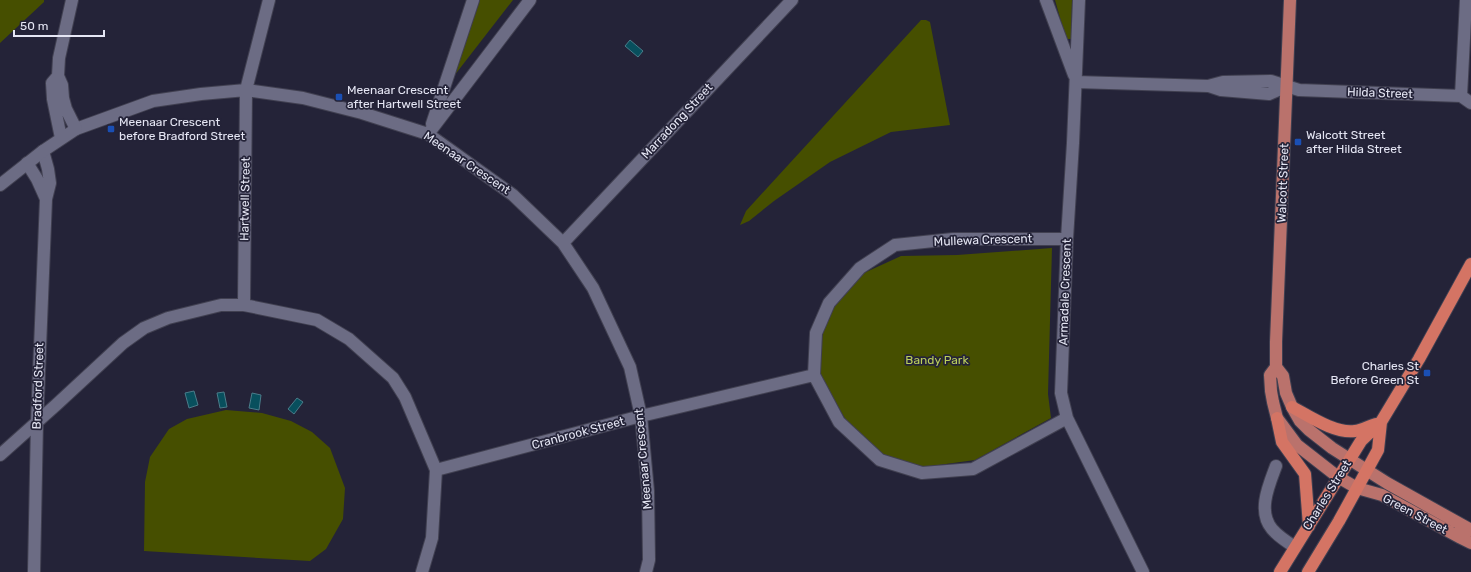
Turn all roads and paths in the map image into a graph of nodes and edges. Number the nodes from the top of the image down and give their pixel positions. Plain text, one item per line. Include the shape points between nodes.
1 (72, 0) edge
2 (269, 0) edge
3 (473, 0) edge
4 (530, 0) edge
5 (792, 0) edge
6 (1046, 0) edge
7 (1079, 0) edge
8 (1290, 0) edge
9 (1466, 0) edge
10 (58, 76) junction
11 (1076, 82) junction
12 (1287, 86) junction
13 (246, 90) junction
14 (1466, 100) edge
15 (76, 129) junction
16 (428, 134) junction
17 (61, 138) junction
18 (43, 151) junction
19 (27, 163) junction
20 (3, 182) edge
21 (46, 199) junction
22 (1067, 239) junction
23 (563, 243) junction
24 (1471, 264) edge
25 (244, 305) junction
26 (1276, 367) junction
27 (814, 375) junction
28 (1292, 407) junction
29 (641, 416) junction
30 (1067, 418) junction
31 (1277, 418) junction
32 (37, 422) junction
33 (1381, 422) junction
34 (0, 455) edge
35 (1350, 459) junction
36 (1276, 466) dead end
37 (436, 470) junction
38 (1367, 470) junction
39 (1338, 477) junction
40 (1358, 488) junction
41 (1309, 526) junction
42 (1471, 530) edge
43 (1471, 543) edge
44 (1295, 547) junction
45 (34, 572) edge
46 (422, 572) edge
47 (646, 572) edge
48 (1143, 572) edge
49 (1280, 572) edge
50 (1308, 572) edge

1 - 10 street via 59,58
2 - 13 street, Hartwell Street
3 - 16 street
4 - 16 street
5 - 23 street, Marradong Street
6 - 11 street, Armadale Crescent
7 - 11 street
8 - 12 main road, Walcott Street
9 - 14 street
10 - 15 street via 66,109
10 - 17 street via 52,83
11 - 12 street via 1208,86 1221,90 1269,94
11 - 22 street, Armadale Crescent
12 - 14 street, Hilda Street via 1299,90
12 - 26 main road, Walcott Street
13 - 15 street, Meenaar Crescent via 153,101
13 - 16 street, Meenaar Crescent via 310,100
13 - 25 street, Hartwell Street
15 - 17 street, Meenaar Crescent
16 - 23 street, Meenaar Crescent via 513,195
17 - 18 street, Meenaar Crescent
18 - 19 street, Meenaar Crescent
18 - 21 street, Bradford Street via 50,183
19 - 20 street, Meenaar Crescent
19 - 21 street, Bradford Street
21 - 32 street, Bradford Street
22 - 27 street, Mullewa Crescent via 953,239 895,245 860,268 829,303 816,333
22 - 30 street, Armadale Crescent via 1061,393
23 - 29 street, Meenaar Crescent via 593,288 617,337 630,367
24 - 33 highway, Charles Street
25 - 32 street via 221,305 168,318 144,328 123,343
25 - 37 street via 317,320 349,339 373,359 393,378 405,397
26 - 28 main road, Walcott Street via 1283,376
26 - 31 main road, Walcott Street via 1270,375
27 - 29 street, Cranbrook Street
27 - 30 street via 839,422 880,460 922,473 973,469
28 - 33 highway via 1344,431 1356,431
28 - 35 main road, Walcott Street via 1309,430
29 - 37 street, Cranbrook Street
29 - 47 street, Meenaar Crescent via 648,491 649,560
30 - 48 street, Armadale Crescent
31 - 39 main road, Walcott Street via 1297,445
31 - 41 highway via 1282,442 1305,474
32 - 34 street
32 - 45 street, Bradford Street
33 - 35 highway, Charles Street via 1361,441
33 - 38 highway, Charles Street via 1378,450
35 - 38 main road, Walcott Street
35 - 39 highway, Charles Street
36 - 44 street via 1266,491 1265,514 1272,529
37 - 46 street via 432,538
38 - 40 highway, Charles Street
38 - 42 main road, Green Street
39 - 40 main road, Walcott Street
39 - 41 highway, Charles Street
40 - 43 main road, Green Street via 1382,495
40 - 50 highway, Charles Street
41 - 44 highway, Charles Street
44 - 49 highway, Charles Street

